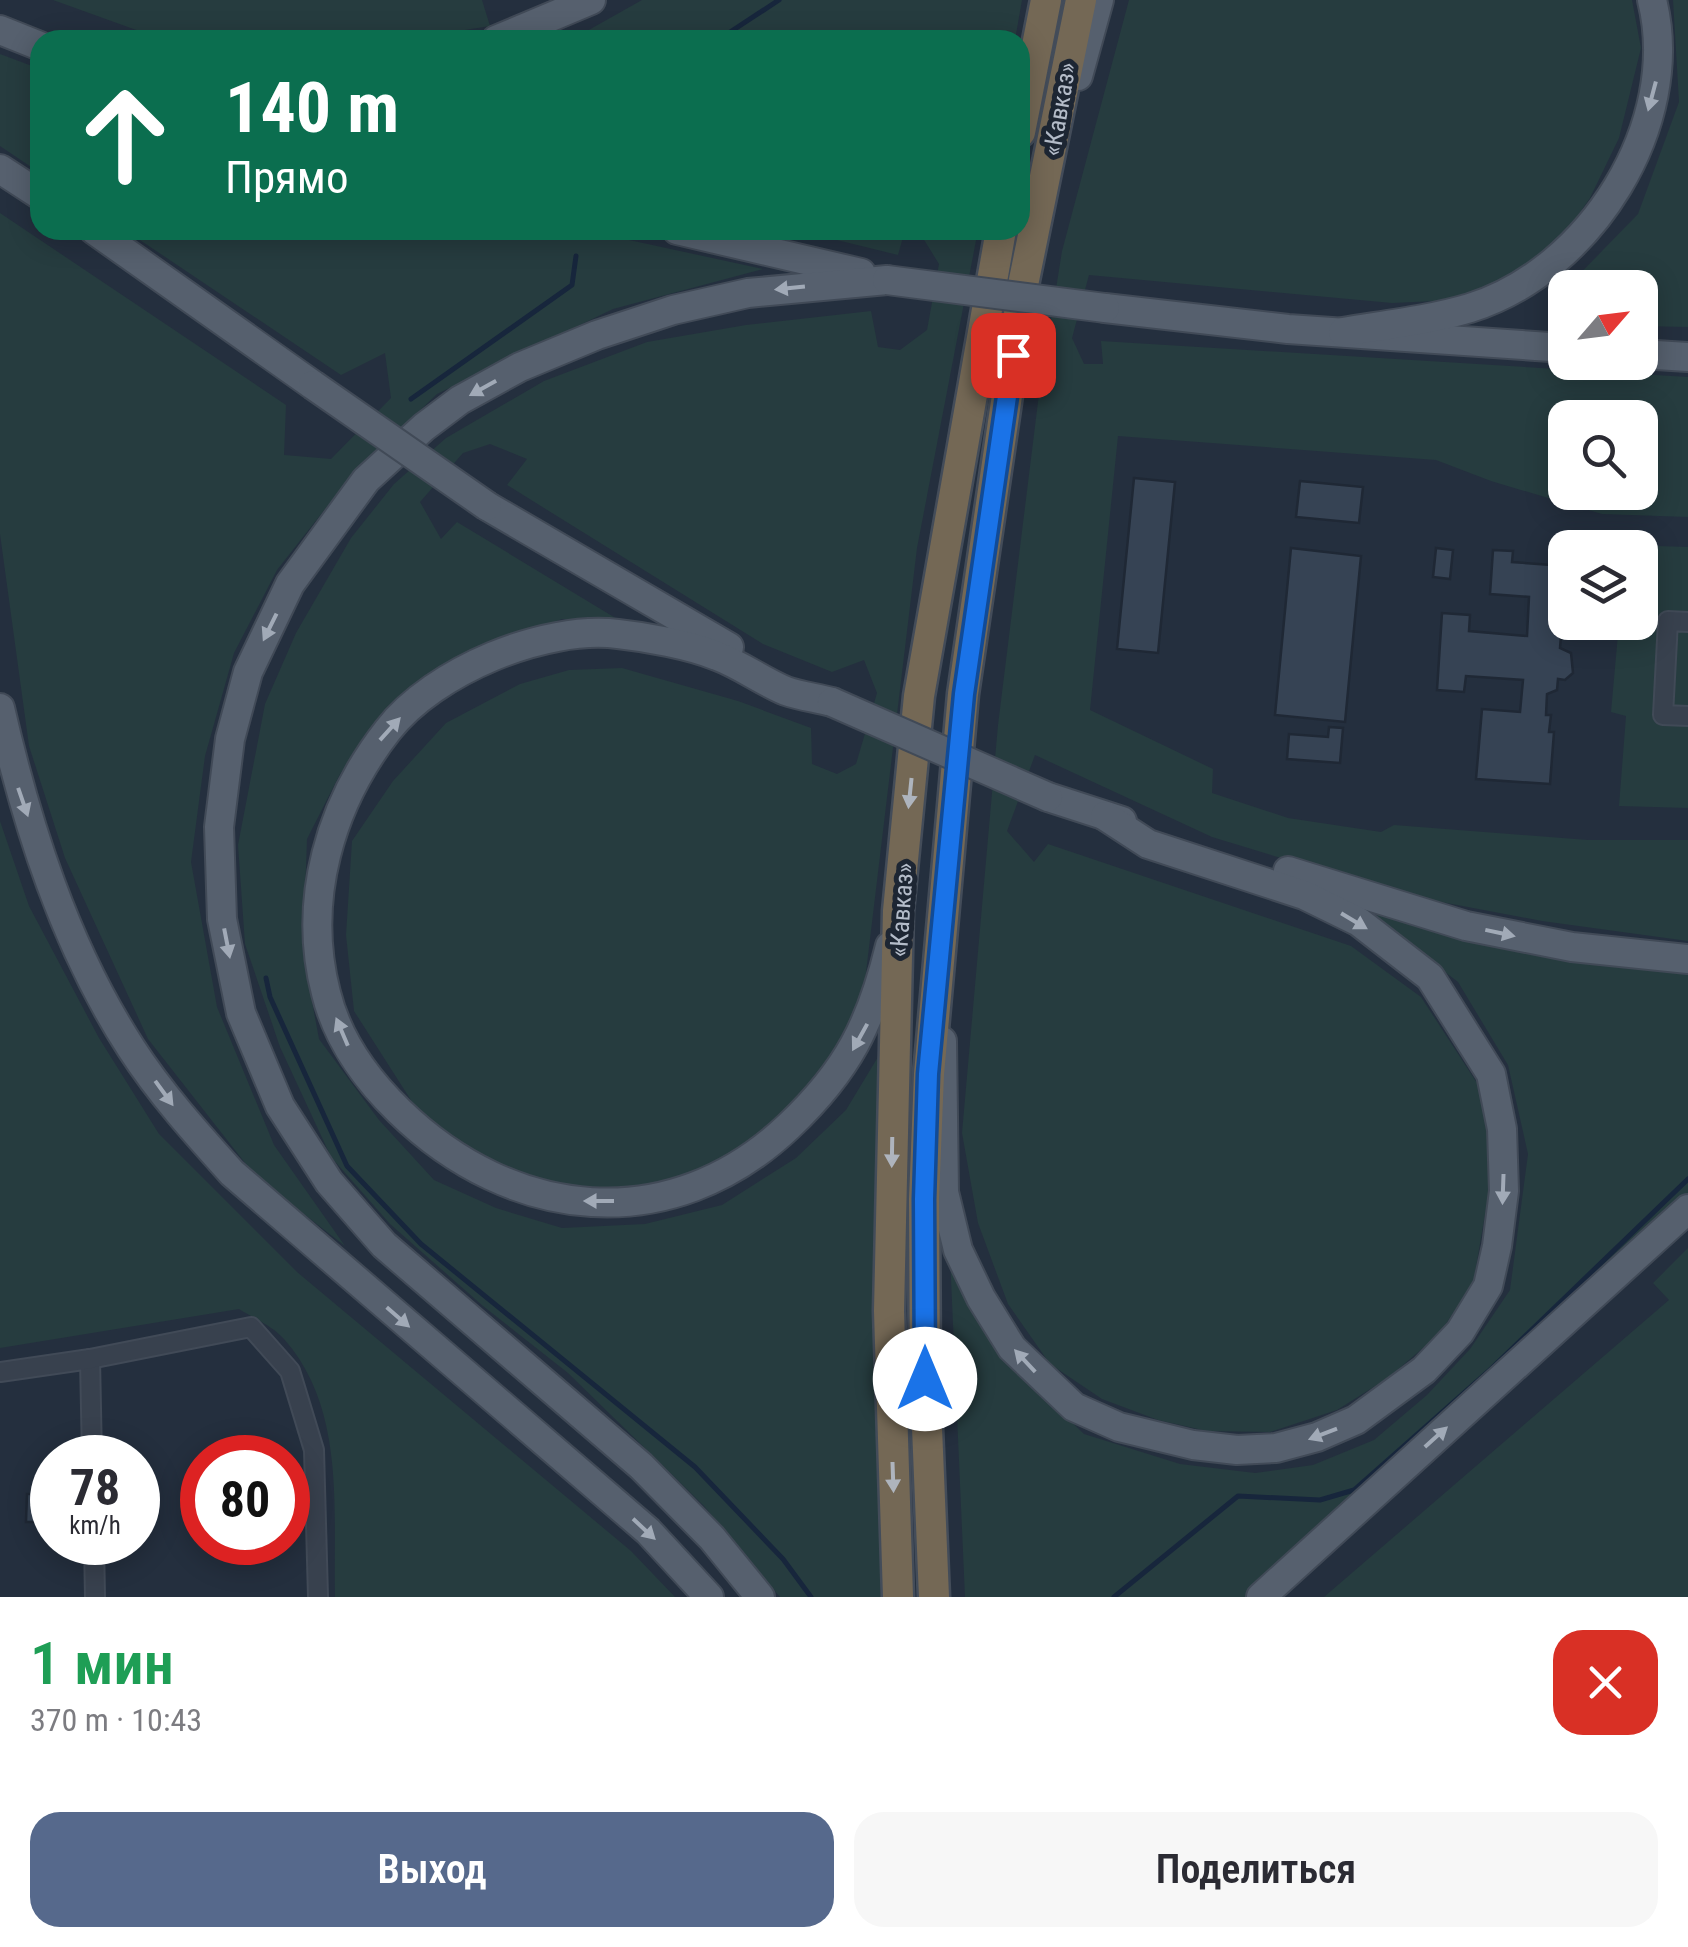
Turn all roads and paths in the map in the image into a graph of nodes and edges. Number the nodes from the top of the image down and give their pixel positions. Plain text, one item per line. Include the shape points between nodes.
1 (590, 0) edge
2 (1046, 0) edge
3 (1082, 0) edge
4 (1100, 0) edge
5 (1652, 0) edge
6 (0, 30) edge
7 (520, 30) edge
8 (30, 42) edge
9 (1030, 81) edge
10 (0, 169) edge
11 (1047, 178) junction
12 (30, 188) edge
13 (108, 240) edge
14 (719, 240) edge
15 (999, 240) edge
16 (887, 280) junction
17 (1343, 332) junction
18 (1548, 347) edge
19 (1658, 356) edge
20 (1688, 358) edge
21 (1688, 622) edge
22 (832, 702) junction
23 (0, 708) edge
24 (1688, 716) edge
25 (1105, 816) junction
26 (898, 911) junction
27 (1688, 959) edge
28 (938, 985) junction
29 (1688, 1208) edge
30 (90, 1359) junction
31 (0, 1372) edge
32 (92, 1435) edge
33 (94, 1565) edge
34 (95, 1597) edge
35 (318, 1597) edge
36 (708, 1597) edge
37 (760, 1597) edge
38 (898, 1597) edge
39 (934, 1597) edge
40 (1261, 1597) edge

1 - 7 main road
2 - 9 highway, «Кавказ»
3 - 11 highway, «Кавказ»
4 - 11 main road
5 -> 17 main road via 1656,80 1642,132 1622,180 1584,234 1561,258 1472,308
6 - 8 main road
10 - 12 main road
11 - 28 highway, «Кавказ» via 1024,280 966,674
13 - 22 main road, bridge via 488,506 690,627
14 - 16 main road
15 -> 26 highway, «Кавказ» via 919,696
16 - 17 main road, bridge
16 -> 37 main road via 748,293 673,310 520,367 424,427 366,480 290,584 248,672 230,738 218,827 222,918 241,1013 280,1106 329,1182 384,1245 641,1466
17 - 18 main road
19 - 20 main road
21 - 24 street via 1668,621 1663,715
22 - 25 main road, bridge
26 -> 22 main road via 868,1024 844,1066 766,1148 720,1177 657,1197 556,1199 508,1186 461,1162 381,1094 352,1055 326,994 320,871 337,816 365,760 438,684 534,643 617,633 714,654 789,692
23 -> 36 main road via 18,786 86,970 179,1114 232,1173 648,1531
25 -> 27 main road via 1466,926 1572,948
25 -> 28 main road via 1148,844 1304,895 1359,922 1430,977 1464,1027 1490,1074 1502,1129 1498,1246 1488,1286 1460,1332 1424,1370 1356,1420 1276,1448 1174,1441 1119,1428 1074,1407 1012,1348 958,1250 944,1192
26 -> 38 highway, «Кавказ» via 889,1311
28 - 39 highway, «Кавказ» via 924,1199
40 -> 29 main road
30 - 31 street
30 - 32 street
30 - 35 street via 250,1327 290,1371 314,1450
33 - 34 street

